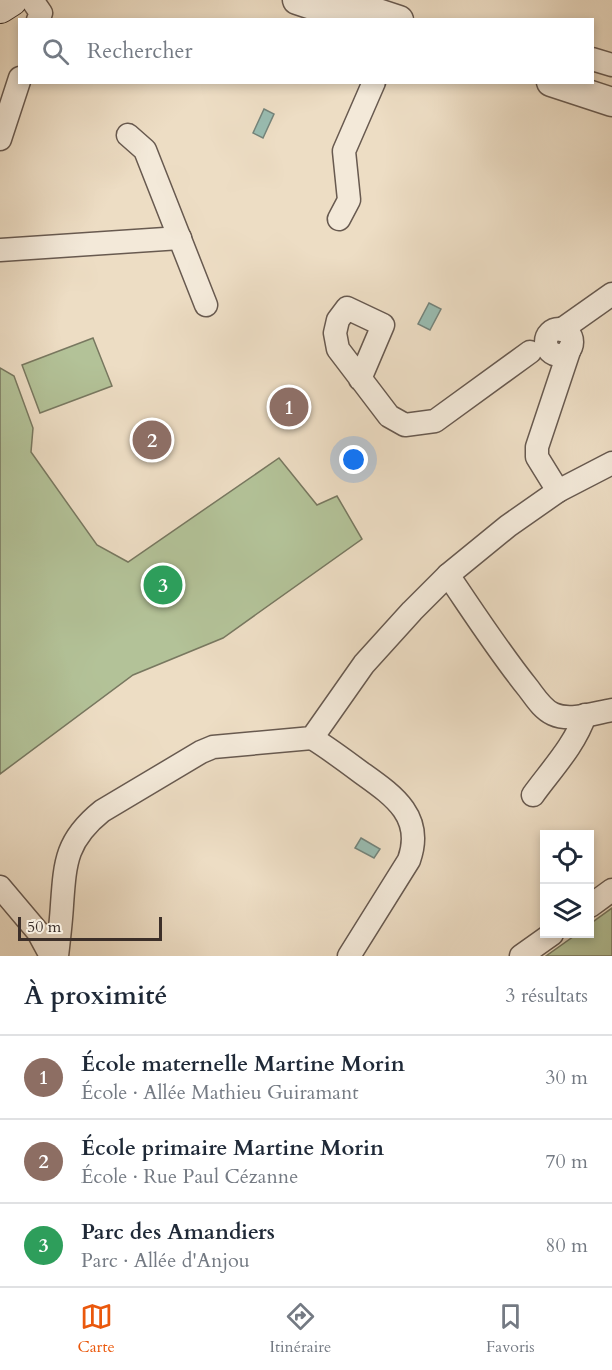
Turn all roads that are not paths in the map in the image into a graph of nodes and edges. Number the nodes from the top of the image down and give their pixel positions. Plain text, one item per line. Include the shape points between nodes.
1 (11, 0) edge
2 (32, 0) edge
3 (297, 0) edge
4 (338, 0) edge
5 (0, 7) edge
6 (39, 18) edge
7 (351, 18) edge
8 (393, 18) edge
9 (594, 60) edge
10 (612, 65) edge
11 (594, 83) edge
12 (18, 84) edge
13 (373, 84) edge
14 (556, 84) edge
15 (612, 90) edge
16 (612, 102) edge
17 (128, 135) dead end
18 (0, 139) edge
19 (339, 219) dead end
20 (180, 238) junction
21 (0, 250) edge
22 (612, 294) edge
23 (206, 305) dead end
24 (555, 345) junction
25 (360, 379) dead end
26 (612, 463) edge
27 (558, 491) junction
28 (448, 575) junction
29 (612, 710) edge
30 (585, 715) junction
31 (312, 738) junction
32 (533, 795) dead end
33 (0, 887) edge
34 (612, 890) edge
35 (594, 903) edge
36 (545, 938) edge
37 (51, 956) edge
38 (57, 956) edge
39 (350, 956) edge
40 (521, 956) edge

1 - 5 main road
2 - 6 street via 40,13
3 - 7 street
4 - 8 street
9 - 10 street
11 - 15 street
12 - 18 street
13 - 19 street via 344,151 349,200
14 - 16 street
17 - 20 street via 145,150
20 - 21 street
20 - 23 street
22 - 24 street via 590,309
24 - 25 street via 435,421 405,425 389,416
24 - 27 street via 558,383 537,457
26 - 27 street
27 - 28 street
28 - 30 street via 543,706 553,714
28 - 31 street via 364,664
29 - 30 street
30 - 32 street via 573,740
31 - 38 street via 213,747 87,823 66,860
31 - 39 street via 392,795 413,829 409,860
33 - 37 street via 38,932
34 - 35 street
36 - 40 street

